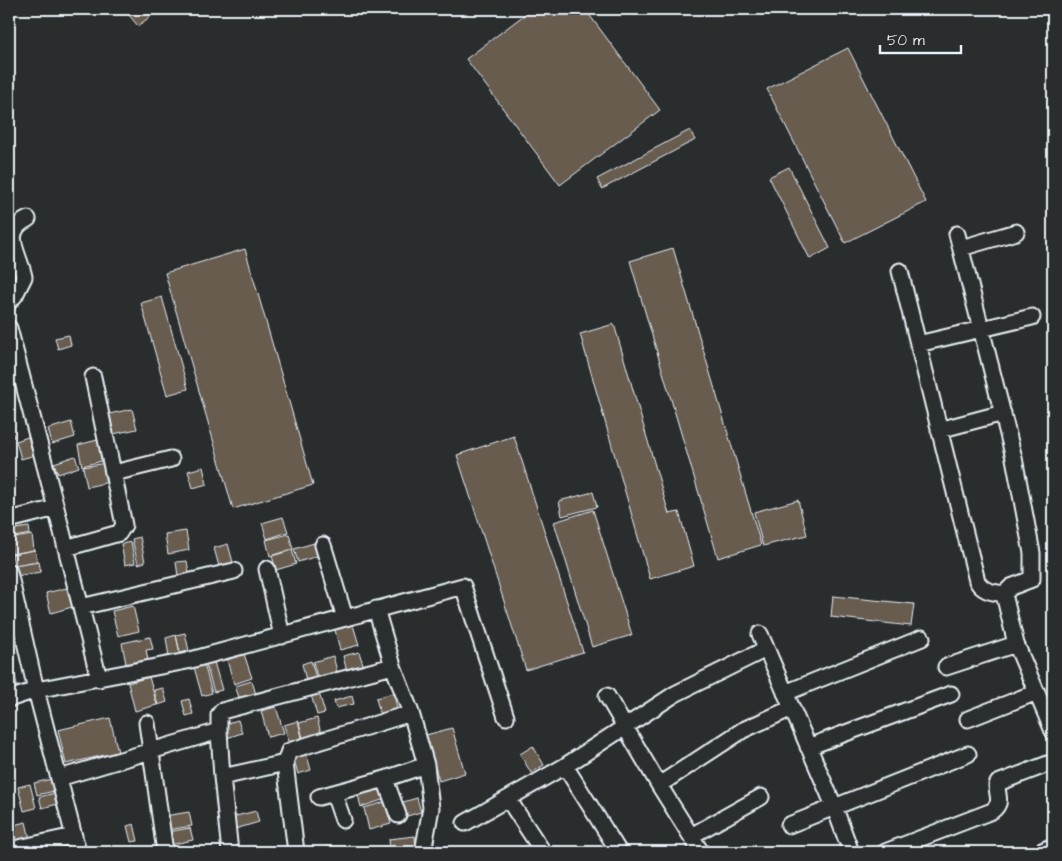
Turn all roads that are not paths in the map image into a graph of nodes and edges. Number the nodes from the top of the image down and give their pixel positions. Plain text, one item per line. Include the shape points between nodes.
1 (28, 219) dead end
2 (1016, 232) dead end
3 (900, 271) dead end
4 (9, 302) edge
5 (1032, 317) dead end
6 (9, 328) edge
7 (981, 329) junction
8 (918, 344) junction
9 (93, 376) dead end
10 (1003, 413) junction
11 (939, 430) junction
12 (171, 459) dead end
13 (114, 473) junction
14 (56, 508) junction
15 (9, 520) edge
16 (323, 546) dead end
17 (66, 548) junction
18 (267, 569) dead end
19 (234, 571) dead end
20 (9, 572) edge
21 (1004, 594) junction
22 (81, 607) junction
23 (376, 609) junction
24 (345, 618) junction
25 (760, 634) dead end
26 (282, 636) junction
27 (922, 638) dead end
28 (1016, 644) junction
29 (766, 649) junction
30 (393, 666) junction
31 (946, 667) dead end
32 (99, 679) junction
33 (36, 690) junction
34 (1037, 692) junction
35 (785, 693) junction
36 (950, 694) dead end
37 (607, 696) dead end
38 (9, 699) edge
39 (792, 708) junction
40 (411, 714) junction
41 (506, 717) dead end
42 (968, 719) dead end
43 (147, 723) dead end
44 (625, 726) junction
45 (219, 731) junction
46 (1053, 731) edge
47 (808, 747) junction
48 (152, 752) junction
49 (968, 754) dead end
50 (1053, 762) edge
51 (285, 763) junction
52 (426, 765) junction
53 (566, 766) junction
54 (222, 777) junction
55 (59, 778) junction
56 (385, 779) junction
57 (659, 785) junction
58 (761, 796) dead end
59 (508, 799) junction
60 (834, 806) junction
61 (398, 815) dead end
62 (342, 820) dead end
63 (465, 823) dead end
64 (789, 825) dead end
65 (74, 836) junction
66 (691, 836) junction
67 (9, 850) edge
68 (78, 852) edge
69 (165, 852) edge
70 (230, 852) edge
71 (296, 852) edge
72 (423, 852) edge
73 (543, 852) edge
74 (619, 852) edge
75 (701, 852) edge
76 (851, 852) edge
77 (885, 852) edge

1 - 4 street via 19,223 11,233 24,277
2 - 7 street via 959,241
3 - 8 street
5 - 7 street
6 - 14 street
7 - 8 street
7 - 10 street
8 - 11 street
9 - 13 street
10 - 11 street
10 - 21 street via 1033,563 1032,579 1011,587
11 - 21 street via 977,581 985,590
12 - 13 street
13 - 17 street via 123,529
14 - 15 street
14 - 17 street
16 - 24 street
17 - 22 street
18 - 26 street
19 - 22 street
20 - 33 street
21 - 28 street
22 - 32 street
23 - 24 street
23 - 30 street
23 - 41 street via 464,586
24 - 26 street
25 - 29 street
26 - 32 street via 187,661
27 - 35 street
28 - 31 street
28 - 34 street
29 - 35 street
29 - 44 street via 675,694
30 - 40 street
30 - 45 street via 222,711
32 - 33 street
33 - 38 street
33 - 55 street
34 - 42 street
34 - 46 street
35 - 39 street
36 - 47 street
37 - 44 street
39 - 47 street
39 - 57 street via 743,730
40 - 51 street via 289,750
40 - 52 street
43 - 48 street
44 - 53 street
44 - 57 street
45 - 48 street
45 - 54 street
47 - 60 street
48 - 55 street
48 - 69 street
49 - 60 street
50 - 77 street via 998,783 999,802 992,810
51 - 54 street
51 - 71 street
52 - 56 street
52 - 72 street via 430,808
53 - 59 street
53 - 74 street
54 - 70 street
55 - 65 street
56 - 61 street
56 - 62 street via 327,796
57 - 66 street
58 - 66 street
59 - 63 street
59 - 73 street
60 - 64 street
60 - 76 street
65 - 67 street
65 - 68 street
66 - 75 street

